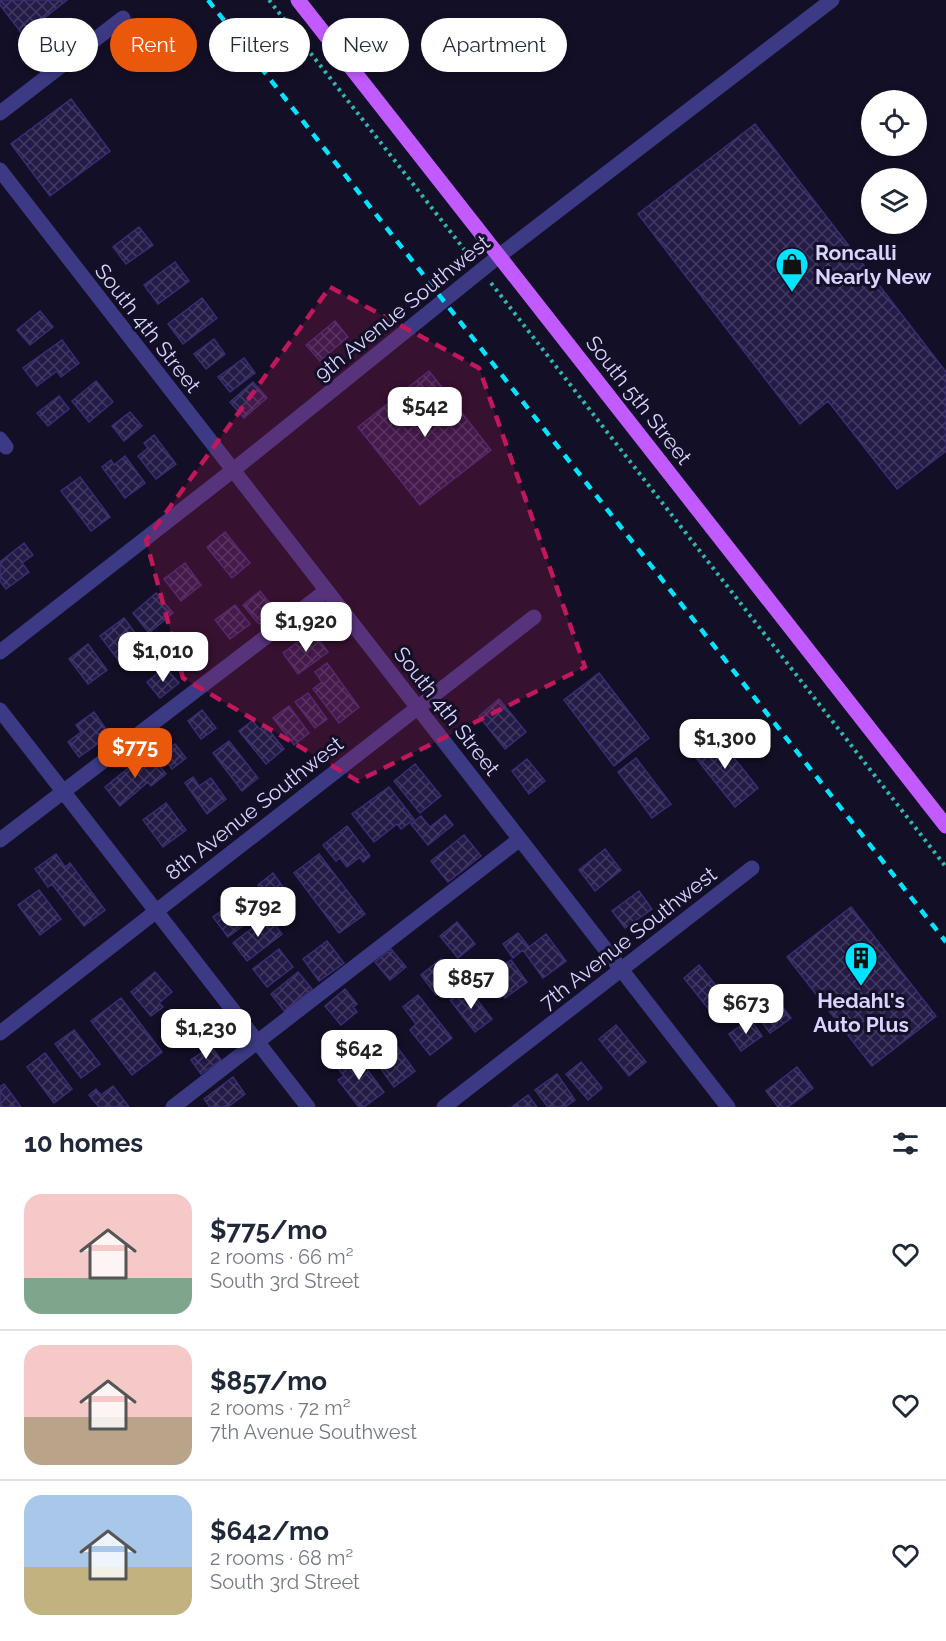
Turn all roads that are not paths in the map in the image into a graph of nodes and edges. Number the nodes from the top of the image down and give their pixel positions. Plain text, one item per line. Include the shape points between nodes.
1 (298, 0) edge
2 (832, 0) edge
3 (110, 28) edge
4 (0, 113) edge
5 (0, 170) edge
6 (499, 256) junction
7 (232, 471) junction
8 (326, 591) junction
9 (534, 617) dead end
10 (0, 652) edge
11 (418, 707) junction
12 (0, 710) edge
13 (62, 791) junction
14 (946, 826) edge
15 (520, 839) junction
16 (0, 840) edge
17 (752, 868) dead end
18 (156, 911) junction
19 (621, 970) junction
20 (0, 1033) edge
21 (258, 1042) junction
22 (722, 1105) edge
23 (173, 1107) edge
24 (308, 1107) edge
25 (444, 1107) edge

1 - 6 main road, South 5th Street
2 - 6 street, 9th Avenue Southwest
3 - 4 street
5 - 7 street, South 4th Street
6 - 7 street, 9th Avenue Southwest
6 - 14 main road, South 5th Street
7 - 8 street, South 4th Street
7 - 10 street, 9th Avenue Southwest
8 - 11 street, South 4th Street
8 - 13 street
9 - 11 street, 8th Avenue Southwest
11 - 15 street, South 4th Street
11 - 18 street, 8th Avenue Southwest
12 - 13 street
13 - 16 street
13 - 18 street
15 - 19 street, South 4th Street
15 - 21 street
17 - 19 street, 7th Avenue Southwest
18 - 20 street, 8th Avenue Southwest
18 - 21 street
19 - 22 street, South 4th Street
19 - 25 street, 7th Avenue Southwest
21 - 23 street
21 - 24 street

